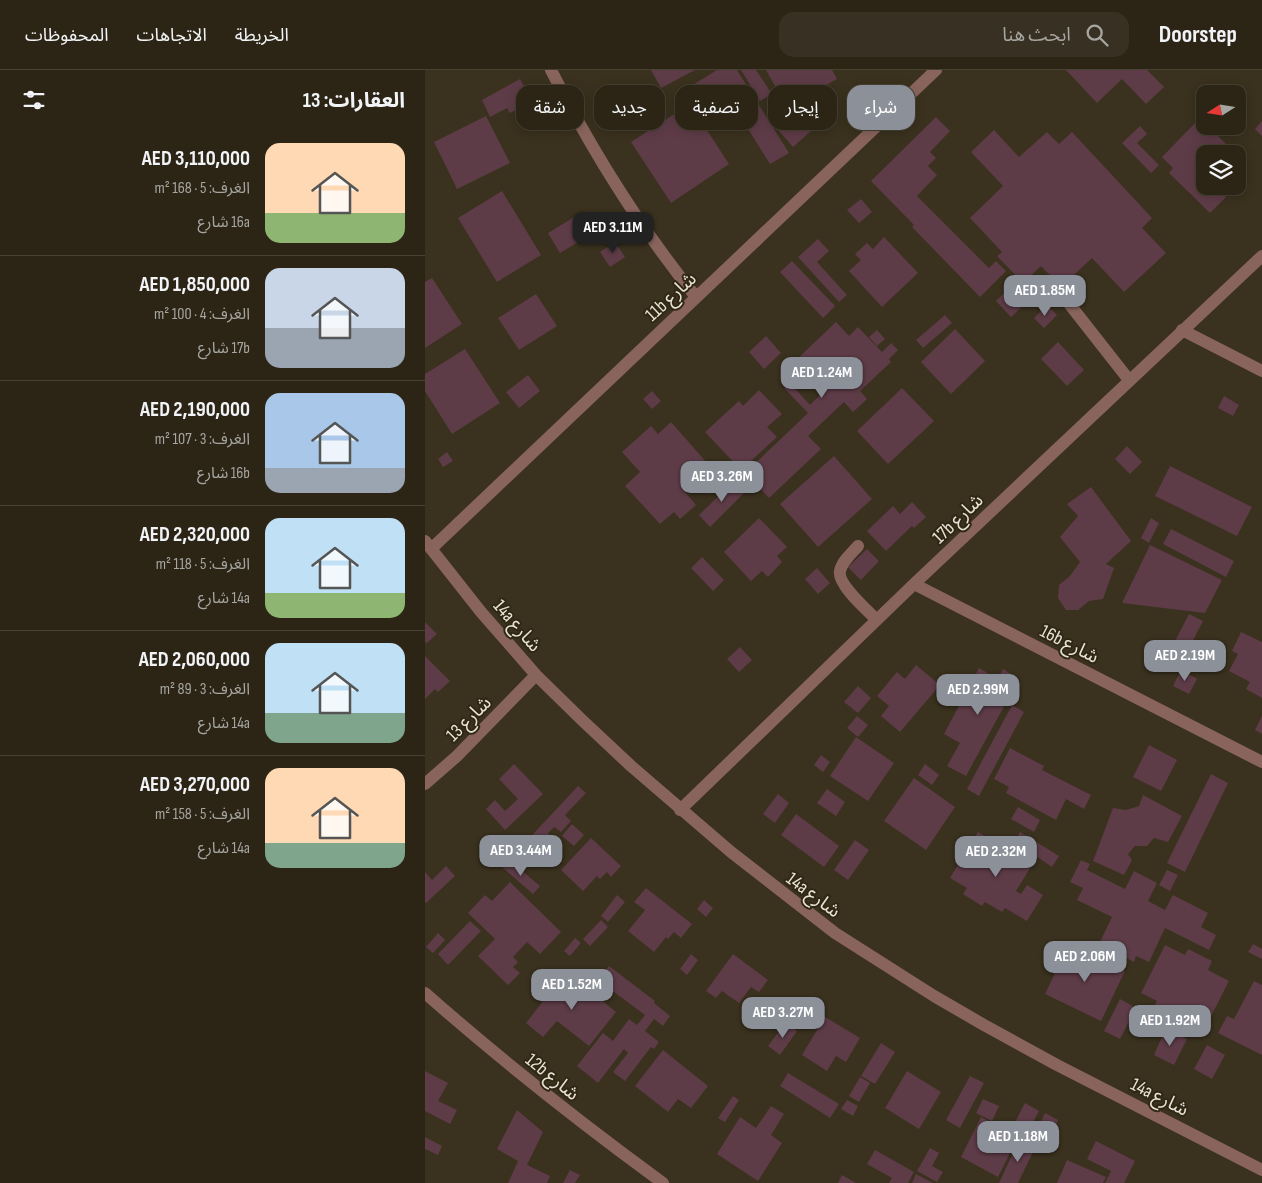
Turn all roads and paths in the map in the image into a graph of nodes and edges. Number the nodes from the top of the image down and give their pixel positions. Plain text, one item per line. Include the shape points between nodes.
1 (551, 70) edge
2 (936, 70) edge
3 (1262, 256) edge
4 (696, 297) junction
5 (1067, 301) dead end
6 (1182, 330) junction
7 (1262, 371) edge
8 (1129, 380) junction
9 (428, 545) edge
10 (858, 546) dead end
11 (914, 584) junction
12 (877, 620) junction
13 (536, 675) junction
14 (1262, 762) edge
15 (425, 784) edge
16 (680, 810) junction
17 (425, 993) edge
18 (1262, 1170) edge
19 (663, 1183) edge

1 - 4 street via 614,184
2 - 4 street, 11b شارع
3 - 6 street, 17b شارع
4 - 9 street, 11b شارع
5 - 8 street
6 - 7 street
6 - 8 street, 17b شارع
8 - 11 street, 17b شارع
9 - 13 street, 14a شارع
10 - 12 street via 843,563 839,572 841,581
11 - 12 street, 17b شارع
11 - 14 street, 16b شارع
12 - 16 street, 17b شارع
13 - 15 street, شارع 13
13 - 16 street, 14a شارع
16 - 18 street, 14a شارع via 835,933 934,996 1057,1065
17 - 19 street, 12b شارع via 532,1084

